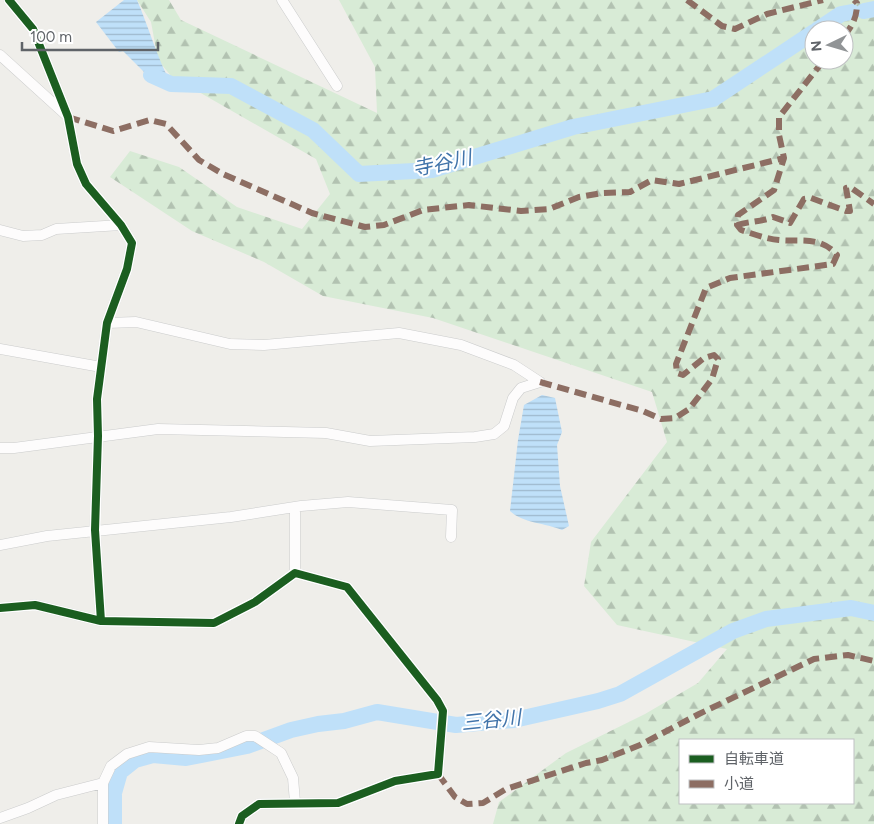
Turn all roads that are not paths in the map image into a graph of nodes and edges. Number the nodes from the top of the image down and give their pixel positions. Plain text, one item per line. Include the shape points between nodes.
1 (9, 0) edge
2 (282, 0) edge
3 (0, 55) edge
4 (337, 86) dead end
5 (68, 117) junction
6 (120, 225) junction
7 (0, 230) edge
8 (107, 323) junction
9 (0, 349) edge
10 (101, 367) junction
11 (98, 436) junction
12 (0, 448) edge
13 (295, 507) junction
14 (95, 530) junction
15 (451, 537) dead end
16 (0, 545) edge
17 (295, 573) junction
18 (0, 608) edge
19 (102, 621) junction
20 (103, 783) junction
21 (295, 802) junction
22 (0, 818) edge
23 (103, 824) edge
24 (239, 824) edge

1 - 5 street via 33,29
2 - 4 street
3 - 5 street
5 - 6 street via 77,164 86,184
6 - 7 street via 56,229 42,235 23,236
6 - 8 street via 132,243 127,269
8 - 10 street
8 - 11 street via 136,322 230,344 399,333 461,345 514,365 540,382 522,388 512,398 504,426 494,434 475,437 370,441 326,433 180,429
9 - 10 street
10 - 11 street via 97,399
11 - 12 street
11 - 14 street
13 - 14 street via 231,517
13 - 15 street via 348,502 452,510
13 - 17 street
14 - 16 street
14 - 19 street
17 - 19 street via 255,602 214,622
17 - 21 street via 347,587 443,711 438,774 395,781 338,803
18 - 19 street via 35,605
20 - 21 street via 111,766 127,754 149,746 199,750 218,748 246,736 255,736 281,753 293,778
20 - 22 street via 56,795
20 - 23 street
21 - 24 street via 259,804 242,816

